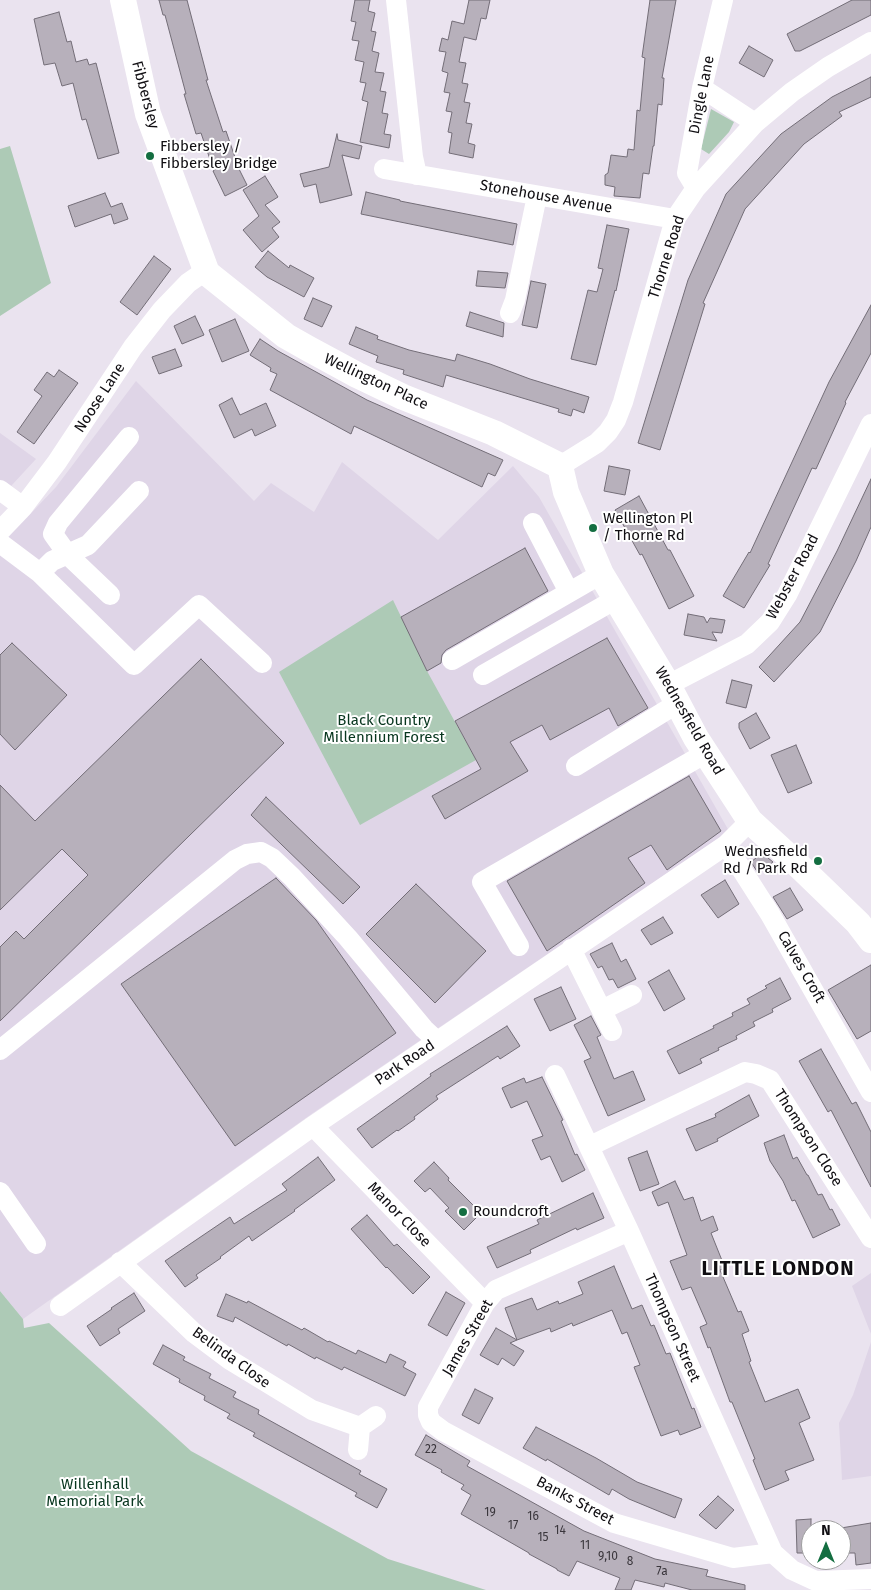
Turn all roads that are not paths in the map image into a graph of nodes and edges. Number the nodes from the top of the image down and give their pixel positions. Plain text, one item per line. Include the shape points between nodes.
1 (123, 0) edge
2 (398, 0) edge
3 (723, 0) edge
4 (871, 42) edge
5 (702, 88) junction
6 (755, 123) junction
7 (384, 169) dead end
8 (417, 175) junction
9 (696, 188) junction
10 (537, 196) junction
11 (675, 219) junction
12 (207, 273) junction
13 (510, 313) dead end
14 (871, 424) edge
15 (129, 437) dead end
16 (560, 466) junction
17 (0, 490) edge
18 (139, 491) dead end
19 (22, 507) junction
20 (533, 523) dead end
21 (0, 532) edge
22 (0, 543) edge
23 (68, 555) junction
24 (40, 573) junction
25 (601, 574) junction
26 (569, 592) junction
27 (110, 595) dead end
28 (616, 599) junction
29 (452, 660) dead end
30 (262, 663) dead end
31 (482, 674) dead end
32 (673, 694) junction
33 (706, 753) junction
34 (576, 766) dead end
35 (750, 821) junction
36 (726, 845) junction
37 (867, 926) edge
38 (518, 946) dead end
39 (571, 949) junction
40 (632, 995) dead end
41 (602, 1010) junction
42 (612, 1031) dead end
43 (437, 1041) junction
44 (0, 1050) edge
45 (555, 1075) dead end
46 (871, 1092) edge
47 (313, 1126) junction
48 (590, 1146) junction
49 (0, 1192) edge
50 (629, 1231) junction
51 (871, 1238) edge
52 (36, 1244) dead end
53 (120, 1262) junction
54 (485, 1304) junction
55 (60, 1306) dead end
56 (443, 1430) joint
57 (358, 1450) dead end
58 (773, 1553) junction
59 (871, 1578) edge

1 - 12 main road, Fibbersley via 148,114
2 - 8 street
3 - 5 street, Dingle Lane
4 - 6 street, Thorne Road via 792,92
5 - 6 street
5 - 9 street, Dingle Lane via 687,173
6 - 9 street, Thorne Road
7 - 8 street, Stonehouse Avenue
8 - 10 street, Stonehouse Avenue
9 - 11 street, Thorne Road
10 - 11 street, Stonehouse Avenue
10 - 13 street
11 - 16 street, Thorne Road via 616,420 597,443
12 - 16 main road, Wellington Place via 286,336 309,350 404,397 494,432
12 - 19 street, Noose Lane via 188,283 162,310 133,347 58,462
14 - 32 street, Webster Road via 787,595 770,622 747,644
15 - 23 street via 58,523 53,534
16 - 25 main road, Wednesfield Road via 566,492
17 - 19 street
18 - 23 street via 88,545
19 - 21 street, Noose Lane
20 - 26 street
22 - 24 street
23 - 24 street via 52,561
23 - 27 street
24 - 30 street via 134,665 199,605
25 - 26 street
25 - 28 main road, Wednesfield Road
26 - 29 street
28 - 31 street
28 - 32 main road, Wednesfield Road
32 - 33 main road, Wednesfield Road
32 - 34 street, Webster Road
33 - 35 main road, Wednesfield Road
33 - 38 street via 482,882
35 - 36 street, Park Road
35 - 37 main road, Wednesfield Road
36 - 39 street, Park Road
36 - 46 street, Calves Croft via 770,914
39 - 41 street
39 - 43 street, Park Road
40 - 41 street
41 - 42 street
43 - 44 street via 292,877 261,852 235,860
43 - 47 street, Park Road
45 - 48 street, Thompson Street
47 - 53 street, Park Road
47 - 54 street, Manor Close
48 - 50 street, Thompson Street
48 - 51 street, Thompson Close via 746,1072 756,1074 770,1080
49 - 52 street
50 - 54 street, James Street via 496,1290
50 - 58 street, Thompson Street
53 - 55 street, Park Road
53 - 57 street, Belinda Close via 194,1333 230,1360 312,1410 368,1421
54 - 56 street, James Street via 428,1408 431,1422
56 - 58 street, Banks Street via 614,1523 732,1558
58 - 59 street via 792,1570 816,1581

